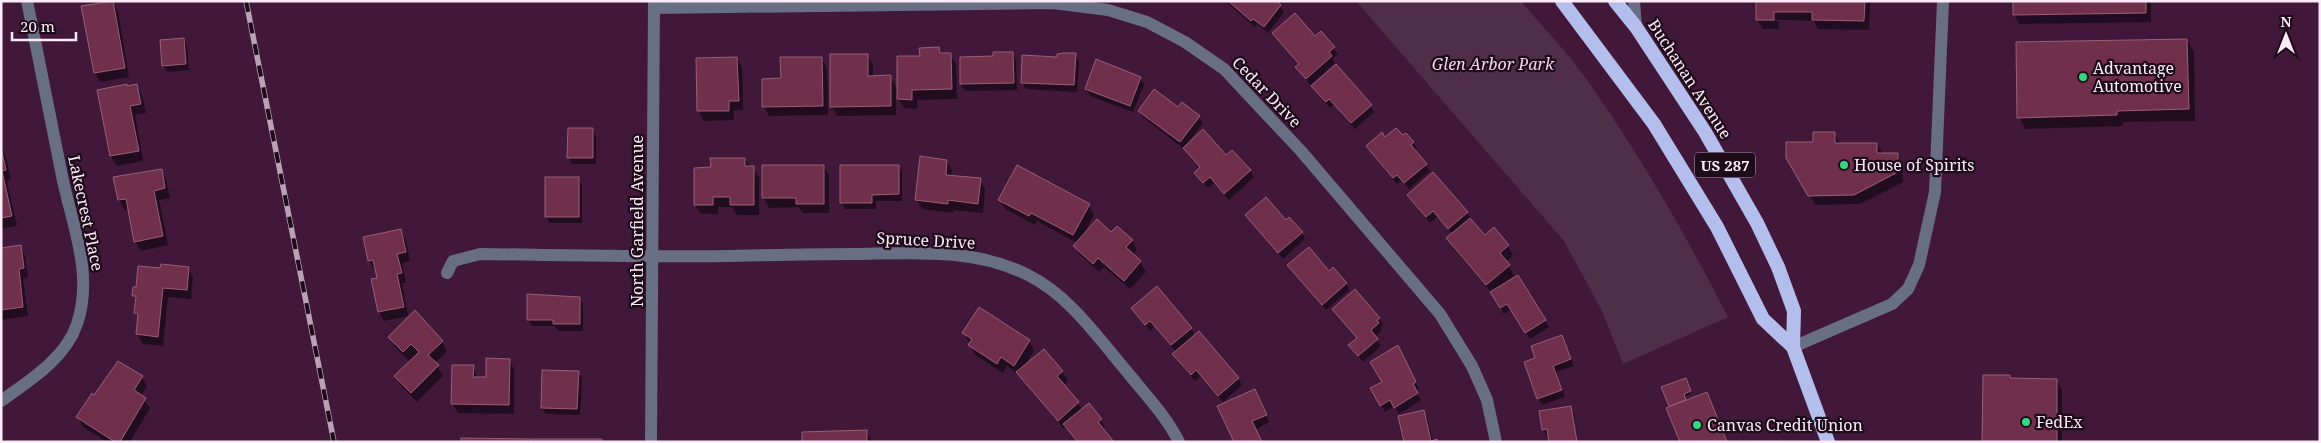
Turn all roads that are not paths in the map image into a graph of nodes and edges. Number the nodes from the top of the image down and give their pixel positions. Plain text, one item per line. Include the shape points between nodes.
1 (27, 1) edge
2 (1562, 1) edge
3 (1615, 1) edge
4 (1634, 1) edge
5 (1943, 1) edge
6 (654, 4) edge
7 (1636, 27) junction
8 (652, 257) junction
9 (447, 273) dead end
10 (1793, 347) junction
11 (1, 401) edge
12 (651, 442) edge
13 (1179, 442) edge
14 (1496, 442) edge
15 (1828, 442) edge

1 - 11 street, Lakecrest Place via 67,200 83,262 84,284 77,324 67,343 44,369
2 - 10 highway, US 287 via 1654,124 1716,227 1763,319
3 - 7 highway, Buchanan Avenue / US 287
4 - 7 street
5 - 10 street via 1936,182 1933,210 1919,265 1908,289 1892,304
6 - 8 street, North Garfield Avenue
6 - 14 street, Cedar Drive via 1053,3 1108,10 1154,26 1185,42 1224,69 1301,151 1440,314 1472,366 1487,400
7 - 10 highway, Buchanan Avenue / US 287 via 1705,132 1757,222 1794,311
8 - 9 street, Spruce Drive via 480,254 453,260
8 - 12 street, North Garfield Avenue
8 - 13 street, Spruce Drive via 911,253 959,255 1005,265 1046,285 1091,329 1160,412
10 - 15 highway, US 287

